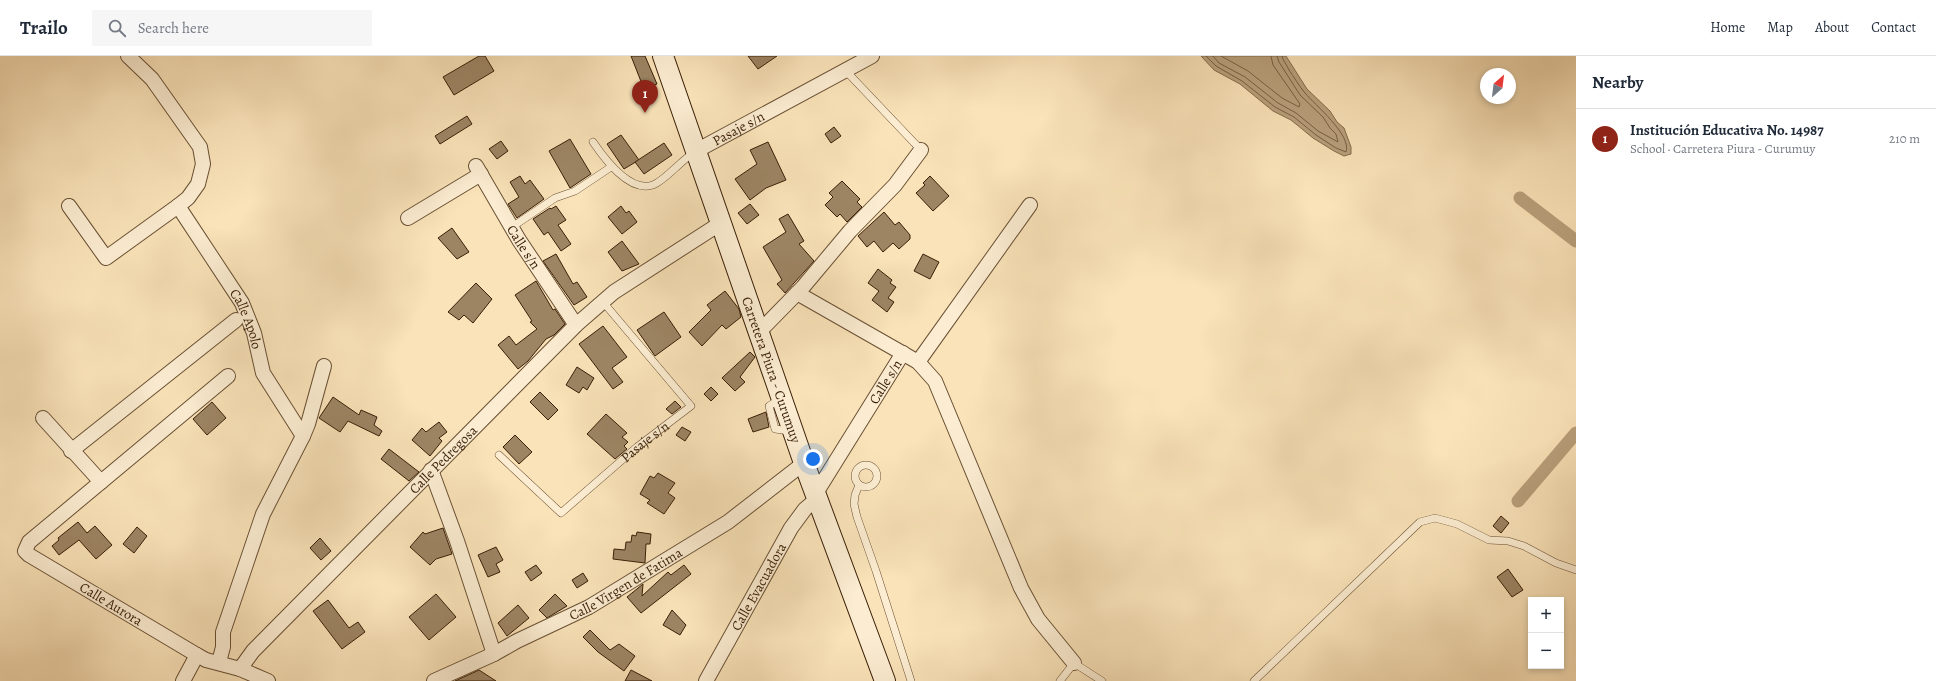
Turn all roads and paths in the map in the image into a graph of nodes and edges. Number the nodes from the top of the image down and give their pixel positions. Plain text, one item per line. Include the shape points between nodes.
1 (128, 56) edge
2 (664, 56) edge
3 (872, 56) edge
4 (845, 70) junction
5 (592, 142) dead end
6 (921, 150) joint
7 (696, 151) junction
8 (611, 167) junction
9 (1030, 204) dead end
10 (69, 206) dead end
11 (178, 206) junction
12 (408, 218) dead end
13 (721, 223) junction
14 (512, 227) junction
15 (797, 293) junction
16 (603, 302) junction
17 (236, 320) dead end
18 (576, 325) junction
19 (759, 332) junction
20 (903, 353) junction
21 (918, 362) junction
22 (324, 366) dead end
23 (228, 376) dead end
24 (43, 418) dead end
25 (303, 436) junction
26 (72, 451) junction
27 (498, 455) dead end
28 (804, 463) junction
29 (431, 470) junction
30 (101, 482) junction
31 (859, 485) dead end
32 (817, 496) junction
33 (1576, 570) edge
34 (494, 654) junction
35 (197, 655) junction
36 (219, 662) junction
37 (1074, 663) junction
38 (240, 669) junction
39 (443, 679) edge
40 (183, 681) edge
41 (268, 681) edge
42 (706, 681) edge
43 (885, 681) edge
44 (911, 681) edge
45 (1060, 681) edge
46 (1102, 681) edge
47 (1254, 681) edge

1 - 11 street via 152,79 200,147 203,164 198,184 188,198
2 - 7 main road, Carretera Piura - Curumuy
3 - 4 street, Pasaje s/n
4 - 6 lane
4 - 7 street, Pasaje s/n
5 - 8 lane, Pasaje s/n
6 - 15 street via 895,184 850,231
7 - 8 lane, Pasaje s/n via 685,157 653,185 640,185 621,176
7 - 13 main road, Carretera Piura - Curumuy
8 - 14 lane via 575,190 555,198
9 - 21 street
10 - 11 street via 106,258
11 - 25 street, Calle Apolo via 242,303 254,332 263,373
12 - 14 street, Calle s/n via 478,170
13 - 16 street, Calle Pedregosa via 614,292
13 - 19 main road, Carretera Piura - Curumuy
14 - 18 street, Calle s/n
15 - 19 street
15 - 20 street, Calle s/n
16 - 18 street, Calle Pedregosa
16 - 27 lane, Pasaje s/n via 691,406 637,447 561,513
17 - 26 street
18 - 29 street, Calle Pedregosa
19 - 28 main road, Carretera Piura - Curumuy
20 - 21 street
20 - 32 street, Calle s/n
21 - 37 street via 934,381 1022,588 1038,619
22 - 25 street
23 - 30 street
24 - 26 street
25 - 36 street via 263,514 223,632 224,647
26 - 30 street
28 - 32 main road, Carretera Piura - Curumuy
28 - 34 street, Calle Virgen de Fatima via 728,522 589,607
29 - 34 street
29 - 38 street, Calle Pedregosa via 253,651
30 - 35 street, Calle Aurora via 29,542 25,551
31 - 44 lane via 854,504 857,517
32 - 42 street, Calle Evacuadora via 791,528
32 - 43 main road, Carretera Piura - Curumuy
33 - 47 lane via 1556,563 1524,546 1508,541 1489,540 1457,524 1435,518 1420,522
34 - 39 street, Calle Virgen de Fatima
35 - 36 street via 206,660
35 - 40 street
36 - 38 street
37 - 45 lane
37 - 46 lane
38 - 41 street

